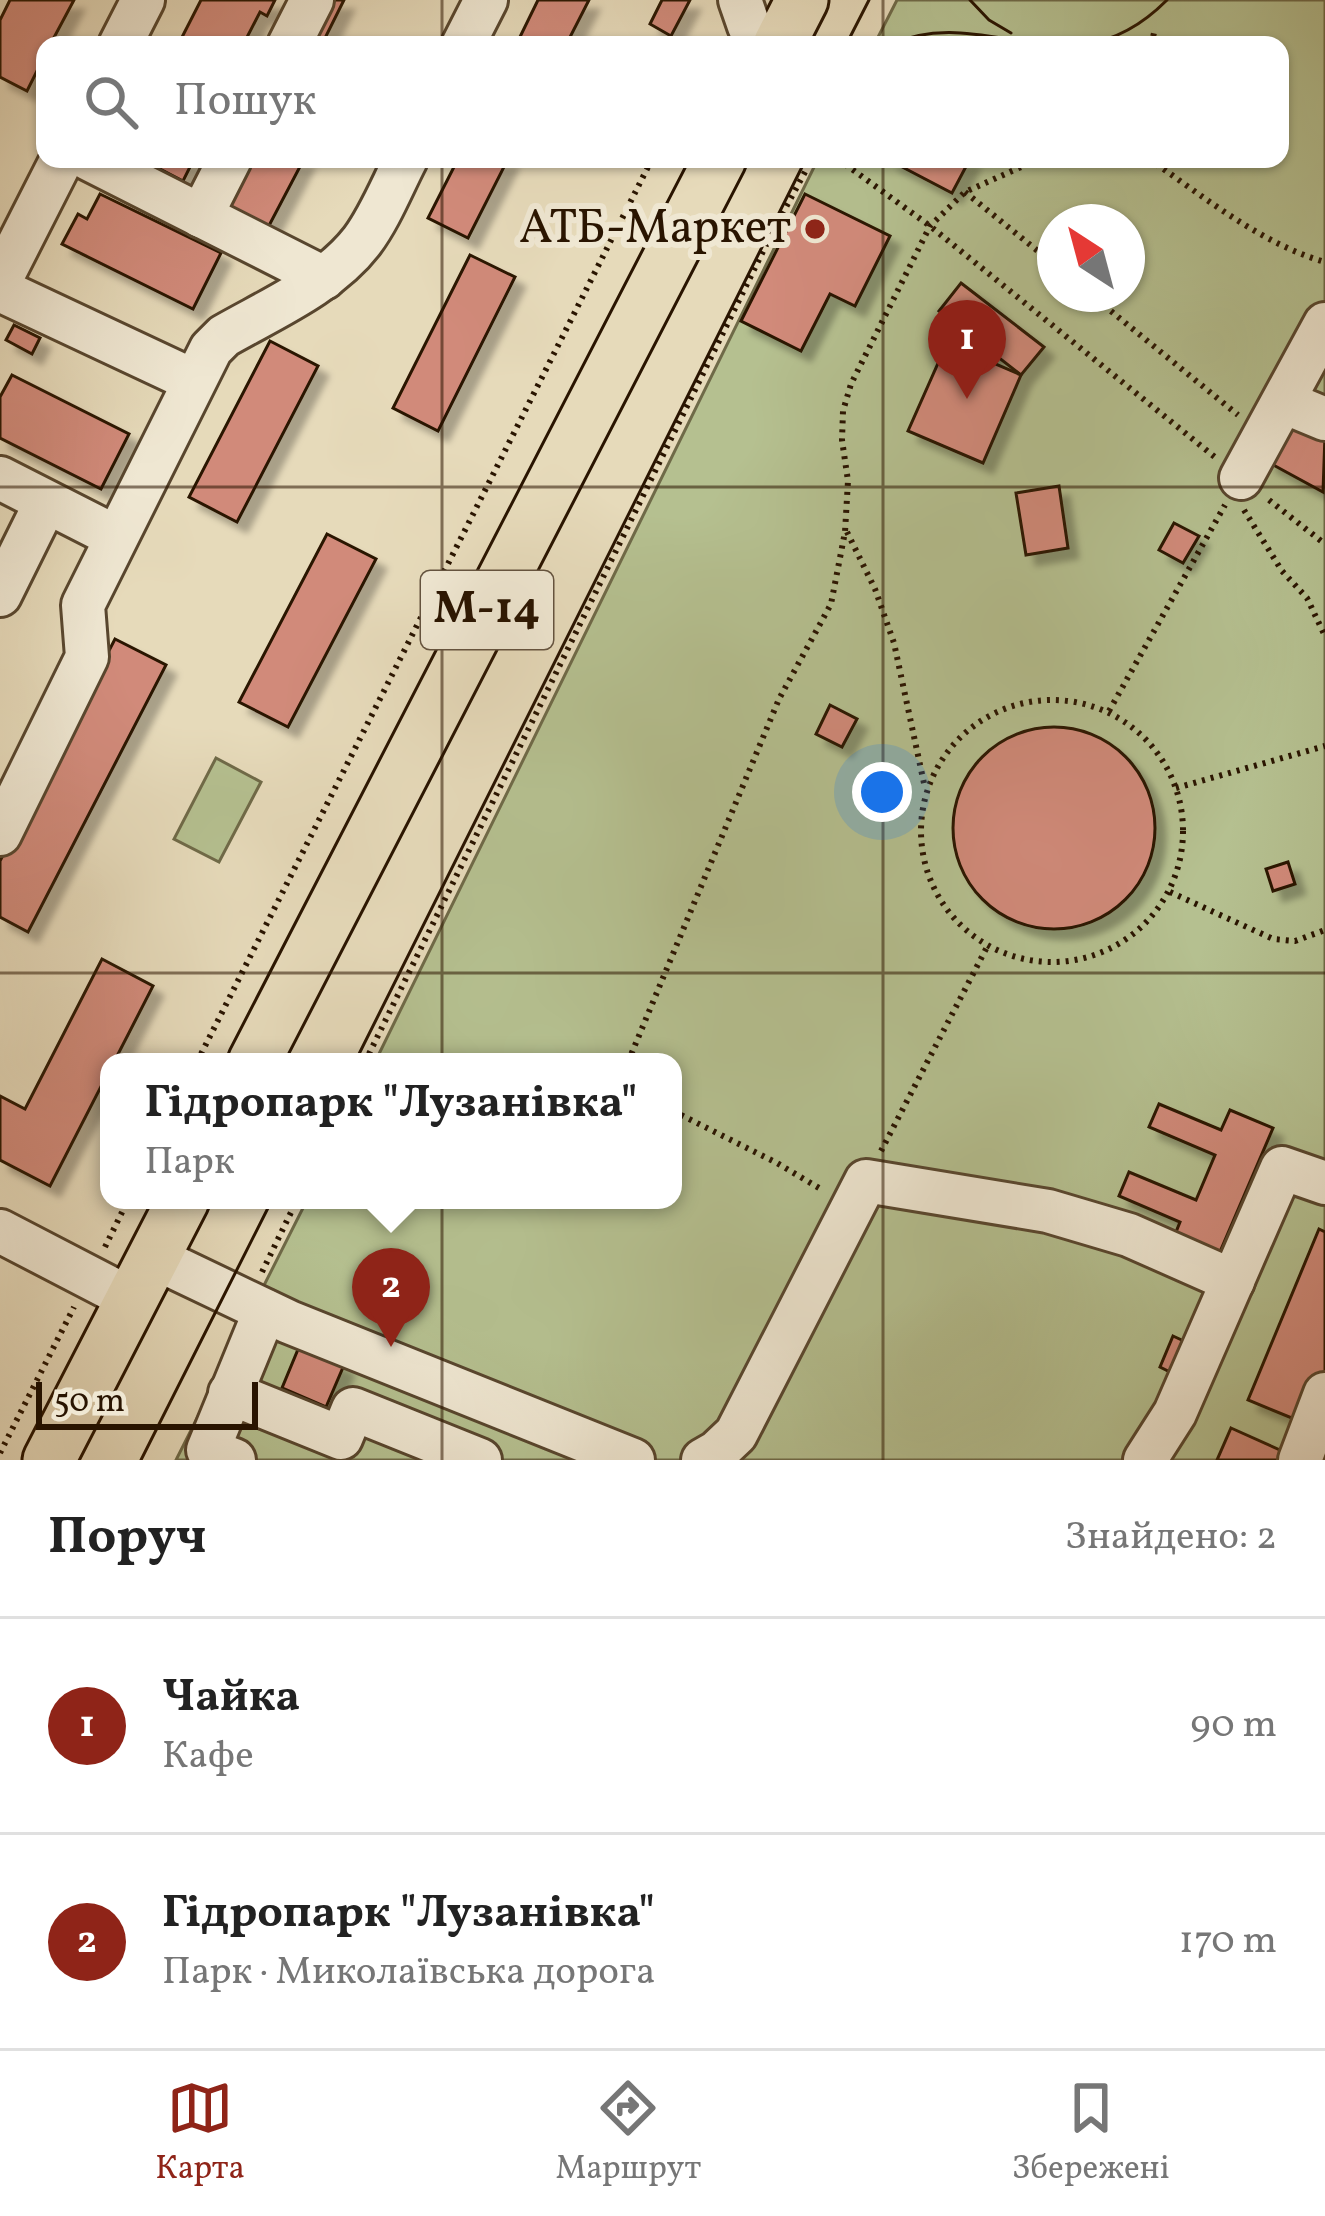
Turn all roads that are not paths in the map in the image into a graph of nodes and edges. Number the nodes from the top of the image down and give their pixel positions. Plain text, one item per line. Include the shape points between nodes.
1 (143, 0) edge
2 (312, 0) edge
3 (486, 0) edge
4 (740, 0) edge
5 (802, 0) edge
6 (125, 36) edge
7 (294, 36) edge
8 (468, 36) edge
9 (756, 36) edge
10 (784, 36) edge
11 (58, 168) edge
12 (107, 168) edge
13 (225, 168) edge
14 (401, 168) edge
15 (715, 168) edge
16 (201, 216) junction
17 (324, 278) junction
18 (0, 285) edge
19 (1325, 324) edge
20 (194, 381) junction
21 (1274, 419) junction
22 (1325, 419) edge
23 (0, 478) edge
24 (1241, 478) road end
25 (46, 502) junction
26 (116, 537) junction
27 (0, 596) edge
28 (5, 812) edge
29 (259, 1053) edge
30 (1325, 1183) edge
31 (176, 1209) edge
32 (0, 1231) edge
33 (124, 1278) junction
34 (1233, 1281) junction
35 (265, 1310) junction
36 (230, 1393) junction
37 (1325, 1394) edge
38 (49, 1460) edge
39 (234, 1460) edge
40 (480, 1460) edge
41 (634, 1460) edge
42 (703, 1460) edge
43 (1145, 1460) edge
44 (1300, 1460) edge

1 - 6 street
2 - 7 street
3 - 8 street
4 - 9 street
5 - 10 main road
11 - 18 street
12 - 16 street
13 - 16 street
14 - 17 street via 370,230
15 - 29 main road, М-14
16 - 17 street
17 - 20 street via 224,336
18 - 20 street
19 - 21 street
20 - 26 street
21 - 22 street
21 - 24 street
23 - 25 street
25 - 26 street
25 - 27 street
26 - 28 street via 83,605 87,658
30 - 34 street via 1282,1168
31 - 33 main road
32 - 33 street
33 - 35 street
33 - 38 main road
34 - 42 street via 1129,1235 1048,1211 858,1195 736,1434
34 - 43 street via 1175,1413
35 - 36 street
35 - 41 street
36 - 39 street via 208,1450
36 - 40 street via 341,1438 352,1409
37 - 44 street

